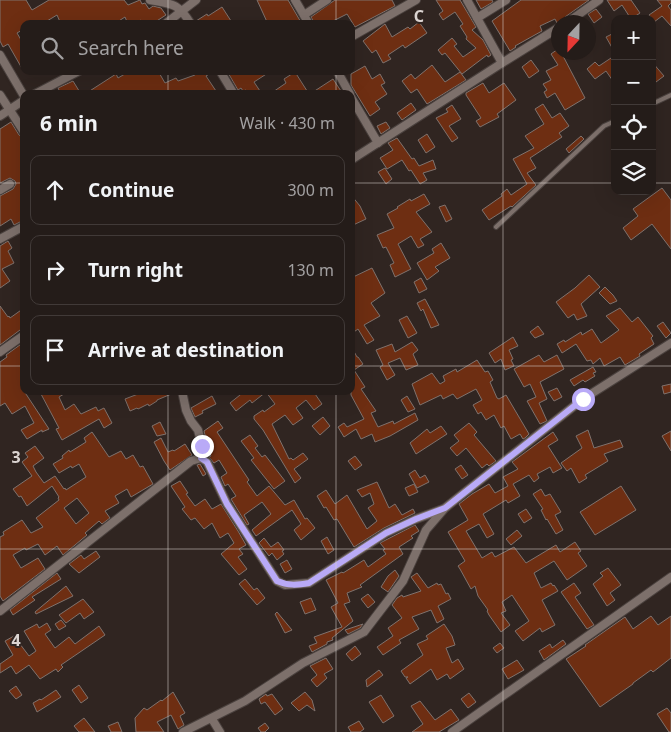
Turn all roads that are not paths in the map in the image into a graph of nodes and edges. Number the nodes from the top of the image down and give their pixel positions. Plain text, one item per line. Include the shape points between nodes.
1 (150, 0) edge
2 (196, 0) edge
3 (295, 0) edge
4 (327, 0) edge
5 (416, 0) edge
6 (467, 0) edge
7 (506, 0) edge
8 (599, 0) edge
9 (182, 10) junction
10 (304, 15) junction
11 (578, 15) edge
12 (477, 18) junction
13 (170, 20) edge
14 (188, 20) edge
15 (307, 20) edge
16 (551, 32) edge
17 (355, 35) edge
18 (0, 55) edge
19 (502, 62) junction
20 (72, 75) edge
21 (222, 75) edge
22 (339, 75) edge
23 (43, 90) edge
24 (232, 90) edge
25 (347, 90) edge
26 (20, 91) edge
27 (0, 95) edge
28 (671, 95) edge
29 (20, 101) edge
30 (656, 102) edge
31 (355, 104) edge
32 (10, 110) junction
33 (0, 116) edge
34 (611, 123) edge
35 (20, 126) edge
36 (378, 144) junction
37 (355, 158) edge
38 (10, 184) dead end
39 (0, 190) edge
40 (496, 227) dead end
41 (20, 228) edge
42 (0, 239) edge
43 (20, 338) edge
44 (671, 342) edge
45 (0, 352) edge
46 (183, 395) edge
47 (201, 458) junction
48 (445, 508) junction
49 (671, 577) edge
50 (0, 611) edge
51 (212, 719) junction
52 (184, 732) edge
53 (220, 732) edge
54 (452, 732) edge

1 - 9 street via 172,4
2 - 9 street
3 - 10 street
4 - 10 street
5 - 17 street
6 - 12 street
7 - 12 street
8 - 11 street
9 - 13 street
9 - 14 street
10 - 15 street
12 - 19 street
16 - 19 street
18 - 26 street
19 - 36 street
20 - 23 street
21 - 24 street
22 - 25 street
27 - 32 street
28 - 30 lane
29 - 32 street
31 - 36 street
32 - 33 street
32 - 35 street
34 - 40 lane
36 - 37 street
38 - 39 street
41 - 42 street
43 - 45 street
44 - 48 street via 583,399
46 - 47 street via 186,410 198,430
47 - 48 street via 207,462 227,504 277,581 285,585 309,583 386,533
47 - 50 street via 191,461
48 - 51 street via 426,530 403,581 364,632 303,663
49 - 54 street
51 - 52 street
51 - 53 street

